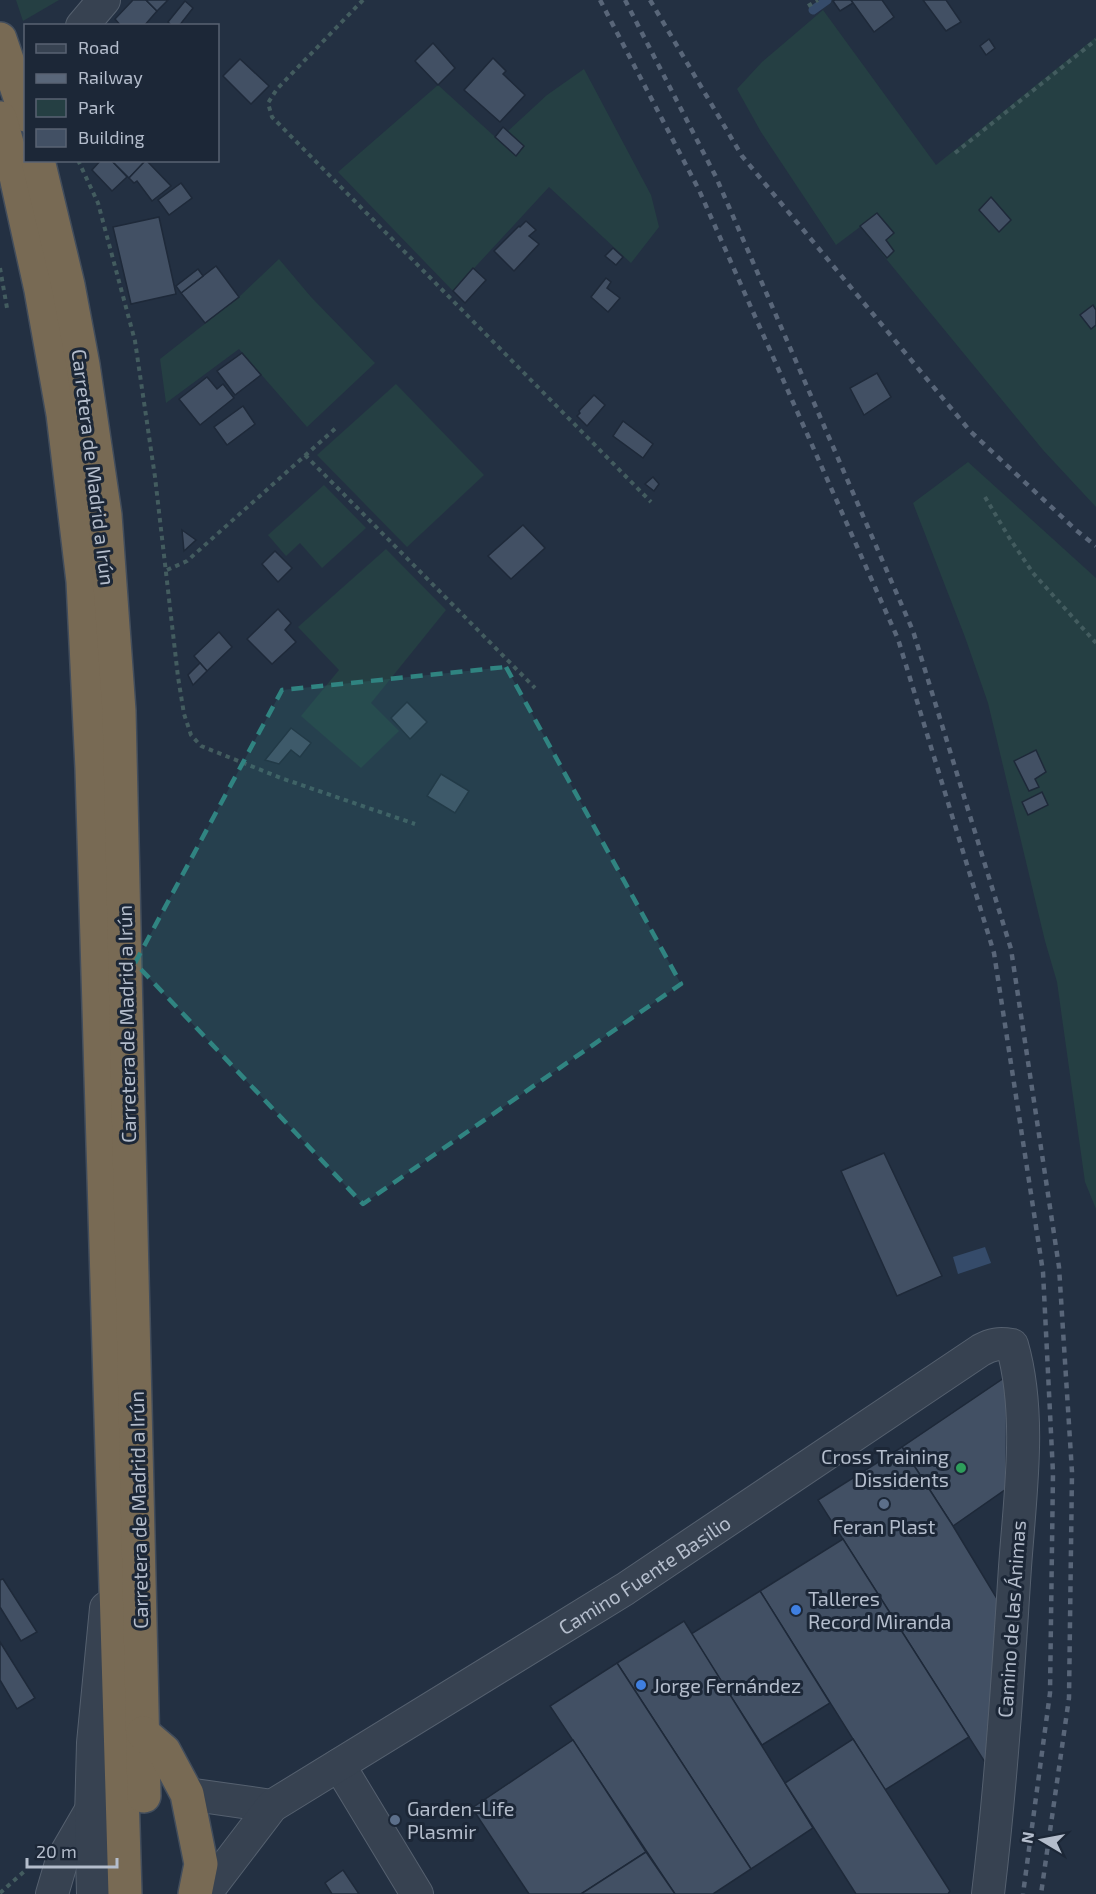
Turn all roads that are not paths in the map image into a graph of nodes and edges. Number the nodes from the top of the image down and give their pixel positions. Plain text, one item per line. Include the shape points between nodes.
1 (104, 0) edge
2 (84, 24) edge
3 (0, 39) edge
4 (24, 109) edge
5 (0, 118) edge
6 (38, 162) edge
7 (1012, 1345) joint
8 (114, 1536) junction
9 (143, 1733) junction
10 (339, 1765) junction
11 (187, 1794) junction
12 (272, 1806) junction
13 (92, 1809) junction
14 (48, 1890) edge
15 (213, 1890) edge
16 (93, 1894) edge
17 (124, 1894) edge
18 (146, 1894) edge
19 (417, 1894) edge
20 (988, 1894) edge

1 - 2 street
3 - 4 highway
5 - 8 highway, Carretera de Madrid a Irún via 41,290 63,414 83,581 93,781
6 - 9 highway, Carretera de Madrid a Irún via 68,285 105,514 119,711
7 - 10 street, Camino Fuente Basilio via 1001,1343 981,1350 625,1589
7 - 20 street, Camino de las Ánimas via 1018,1368 1023,1442 1003,1743
8 - 13 street, Carretera de Madrid a Irún via 93,1743
8 - 17 highway, Carretera de Madrid a Irún
9 - 11 highway via 164,1751
9 - 18 highway, Carretera de Madrid a Irún
10 - 12 street, Camino Fuente Basilio
10 - 19 street
11 - 12 street
11 - 15 highway via 201,1864
12 - 15 street, Camino Fuente Basilio
13 - 14 street
13 - 16 street, Carretera de Madrid a Irún

